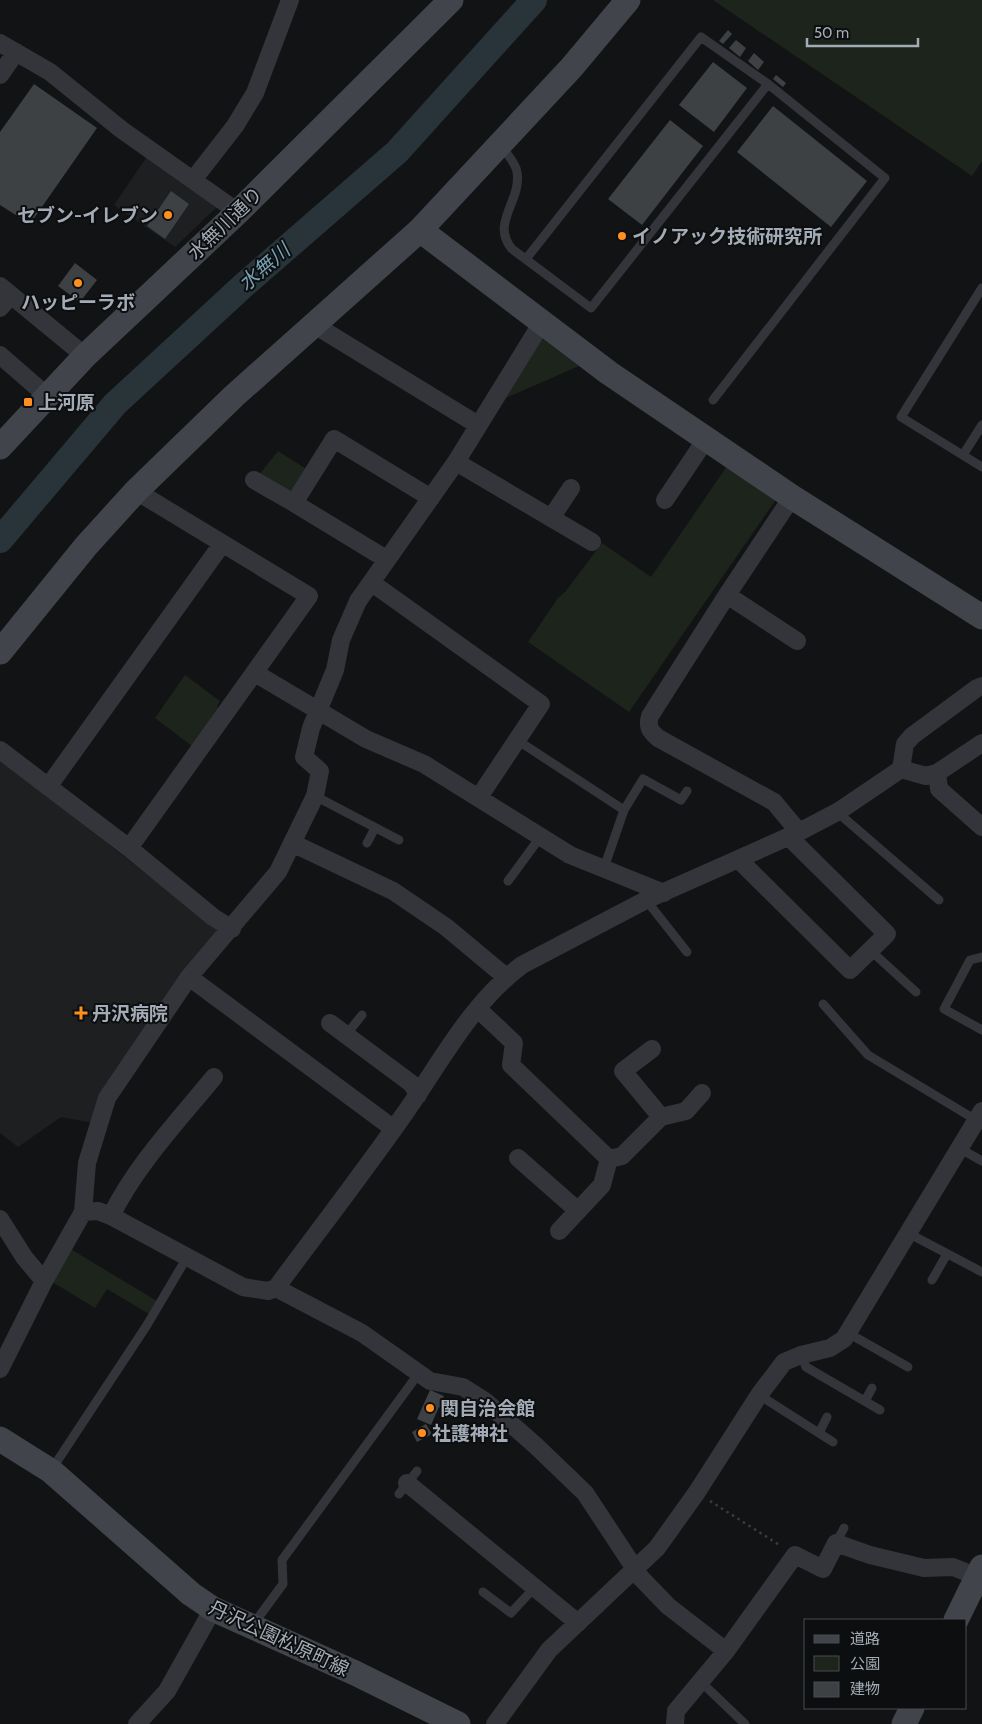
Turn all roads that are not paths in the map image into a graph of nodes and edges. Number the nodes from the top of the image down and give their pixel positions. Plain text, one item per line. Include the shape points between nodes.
1 (290, 0) edge
2 (451, 0) edge
3 (628, 0) edge
4 (0, 43) edge
5 (16, 52) junction
6 (0, 75) edge
7 (768, 84) junction
8 (499, 144) junction
9 (193, 180) junction
10 (238, 212) junction
11 (420, 230) junction
12 (526, 259) junction
13 (982, 288) edge
14 (4, 296) edge
15 (314, 324) junction
16 (541, 324) junction
17 (0, 355) edge
18 (85, 356) junction
19 (47, 396) junction
20 (713, 400) dead end
21 (478, 425) junction
22 (982, 425) edge
23 (706, 439) junction
24 (0, 447) edge
25 (963, 455) junction
26 (456, 462) junction
27 (982, 467) edge
28 (254, 480) dead end
29 (571, 488) dead end
30 (136, 491) junction
31 (431, 498) junction
32 (792, 498) junction
33 (665, 500) dead end
34 (294, 503) junction
35 (551, 518) junction
36 (592, 542) dead end
37 (222, 544) junction
38 (386, 559) junction
39 (372, 583) junction
40 (727, 595) junction
41 (982, 617) edge
42 (797, 641) dead end
43 (0, 652) edge
44 (255, 673) junction
45 (982, 686) edge
46 (319, 711) junction
47 (517, 740) junction
48 (982, 743) edge
49 (0, 750) edge
50 (901, 769) junction
51 (937, 773) junction
52 (48, 786) junction
53 (687, 791) dead end
54 (315, 796) junction
55 (479, 797) junction
56 (624, 810) junction
57 (839, 811) junction
58 (982, 827) edge
59 (375, 828) junction
60 (794, 834) junction
61 (541, 836) junction
62 (399, 840) dead end
63 (292, 843) junction
64 (367, 843) dead end
65 (129, 848) junction
66 (739, 860) junction
67 (604, 868) junction
68 (508, 881) dead end
69 (664, 893) junction
70 (646, 900) junction
71 (939, 900) dead end
72 (232, 929) junction
73 (870, 950) junction
74 (687, 952) dead end
75 (982, 957) edge
76 (189, 977) junction
77 (506, 977) junction
78 (916, 992) dead end
79 (823, 1004) dead end
80 (478, 1009) junction
81 (362, 1015) dead end
82 (330, 1023) dead end
83 (982, 1030) edge
84 (346, 1036) junction
85 (652, 1049) dead end
86 (214, 1077) dead end
87 (702, 1093) dead end
88 (418, 1095) junction
89 (979, 1116) edge
90 (660, 1117) junction
91 (394, 1129) junction
92 (959, 1148) junction
93 (518, 1158) dead end
94 (609, 1158) junction
95 (982, 1161) edge
96 (577, 1210) junction
97 (83, 1212) junction
98 (110, 1216) junction
99 (1, 1221) edge
100 (558, 1231) dead end
101 (908, 1233) junction
102 (947, 1254) junction
103 (186, 1259) junction
104 (982, 1272) edge
105 (932, 1280) dead end
106 (44, 1281) junction
107 (276, 1288) junction
108 (848, 1333) junction
109 (801, 1355) junction
110 (908, 1367) dead end
111 (0, 1369) edge
112 (419, 1374) junction
113 (872, 1388) dead end
114 (759, 1395) junction
115 (865, 1401) junction
116 (880, 1410) dead end
117 (827, 1416) dead end
118 (819, 1433) junction
119 (1, 1442) edge
120 (833, 1442) dead end
121 (50, 1471) junction
122 (408, 1483) dead end
123 (636, 1570) junction
124 (978, 1583) edge
125 (535, 1587) junction
126 (483, 1592) dead end
127 (213, 1609) junction
128 (957, 1619) edge
129 (578, 1623) junction
130 (252, 1626) junction
131 (726, 1651) junction
132 (700, 1681) junction
133 (912, 1709) edge
134 (137, 1724) edge
135 (458, 1724) edge
136 (495, 1724) edge
137 (675, 1724) edge
138 (745, 1724) edge
139 (904, 1724) edge

1 - 9 street via 255,93 235,126
2 - 10 street, 水無川通り
3 - 8 street via 572,67
4 - 5 street
5 - 6 street
5 - 9 street via 50,72 122,130
7 - 12 lane via 701,37
7 - 12 lane via 591,308
7 - 20 lane via 885,178
8 - 11 street
8 - 12 lane via 517,170 518,188 503,229 504,235 512,249
9 - 10 street
10 - 18 street, 水無川通り
11 - 15 street
11 - 16 street
13 - 25 lane via 901,417
14 - 18 street
15 - 21 street
15 - 30 street
16 - 21 street
16 - 23 street
17 - 19 street
18 - 19 street, 水無川通り
19 - 24 street, 水無川通り
21 - 26 street
22 - 25 lane
23 - 32 street
23 - 33 street
25 - 27 lane
26 - 31 street
26 - 35 street
28 - 34 street
29 - 35 street
30 - 37 street
30 - 43 street via 86,546
31 - 34 street via 334,439
31 - 38 street
32 - 40 street
32 - 41 street
34 - 38 street
35 - 36 street via 567,536
37 - 44 street via 309,596
37 - 52 street
38 - 39 street
39 - 46 street via 358,601 341,640 335,670
39 - 47 street via 541,704
40 - 42 street
40 - 60 street via 650,716 650,732 774,802
44 - 46 street
44 - 65 street
45 - 50 street via 912,736 905,744
46 - 54 street via 304,757 320,771
46 - 55 street via 366,740 424,764
47 - 55 street
47 - 56 lane
48 - 51 street
49 - 52 street
50 - 51 street via 926,776
50 - 57 street
51 - 58 street via 939,789
52 - 65 street
53 - 56 lane via 681,800 643,779
54 - 59 lane
54 - 63 street
55 - 61 street
56 - 67 lane
57 - 60 street
57 - 71 lane
59 - 62 lane
59 - 64 lane
60 - 66 street
60 - 73 street via 887,934
61 - 67 street via 570,855
61 - 68 lane
63 - 72 street via 278,872
63 - 77 street via 392,891 446,927
65 - 72 street
66 - 69 street
66 - 73 street via 850,970
67 - 69 street
69 - 70 street
70 - 74 lane
70 - 77 street via 522,964
72 - 76 street
73 - 78 lane
75 - 83 lane via 970,960 944,1009
76 - 91 street
76 - 97 street via 107,1098 87,1163
77 - 80 street
79 - 89 lane via 868,1055
80 - 88 street via 451,1040
80 - 94 street via 514,1043 511,1065
81 - 84 lane
82 - 84 street
84 - 88 street via 412,1084
85 - 90 street via 623,1071
86 - 98 street via 159,1144
87 - 90 street via 686,1111
88 - 91 street
89 - 92 street
90 - 94 street via 622,1156
91 - 107 street
92 - 95 lane
92 - 101 street
93 - 96 street
94 - 96 street via 602,1185
96 - 100 street
97 - 98 street via 98,1211
97 - 106 street
98 - 103 street
99 - 106 street
101 - 102 lane
101 - 108 street
102 - 104 lane
102 - 105 lane
103 - 107 street via 243,1287 268,1291
103 - 121 lane
106 - 111 street
107 - 112 street via 362,1333
108 - 109 street via 844,1340 830,1348
108 - 110 lane
109 - 114 street via 784,1362
109 - 115 lane via 806,1367
112 - 123 street via 430,1381 463,1387 485,1401 536,1445 585,1493
112 - 130 lane via 282,1560 283,1584
113 - 115 lane
114 - 118 lane
114 - 123 street via 697,1492 657,1548
115 - 116 lane
117 - 118 lane
118 - 120 lane
119 - 121 street, 丹沢公園松原町線
121 - 127 street, 丹沢公園松原町線 via 191,1594
122 - 125 street via 460,1522
123 - 129 street
123 - 131 street via 668,1606
124 - 128 street
124 - 131 street via 953,1567 924,1568 870,1555 840,1535 823,1569 795,1555
125 - 126 lane via 511,1612
125 - 129 street
127 - 130 street, 丹沢公園松原町線
127 - 134 street via 167,1691
129 - 136 street via 549,1650
130 - 135 street, 丹沢公園松原町線
131 - 132 street
132 - 137 street via 676,1711
132 - 138 lane
133 - 139 street

